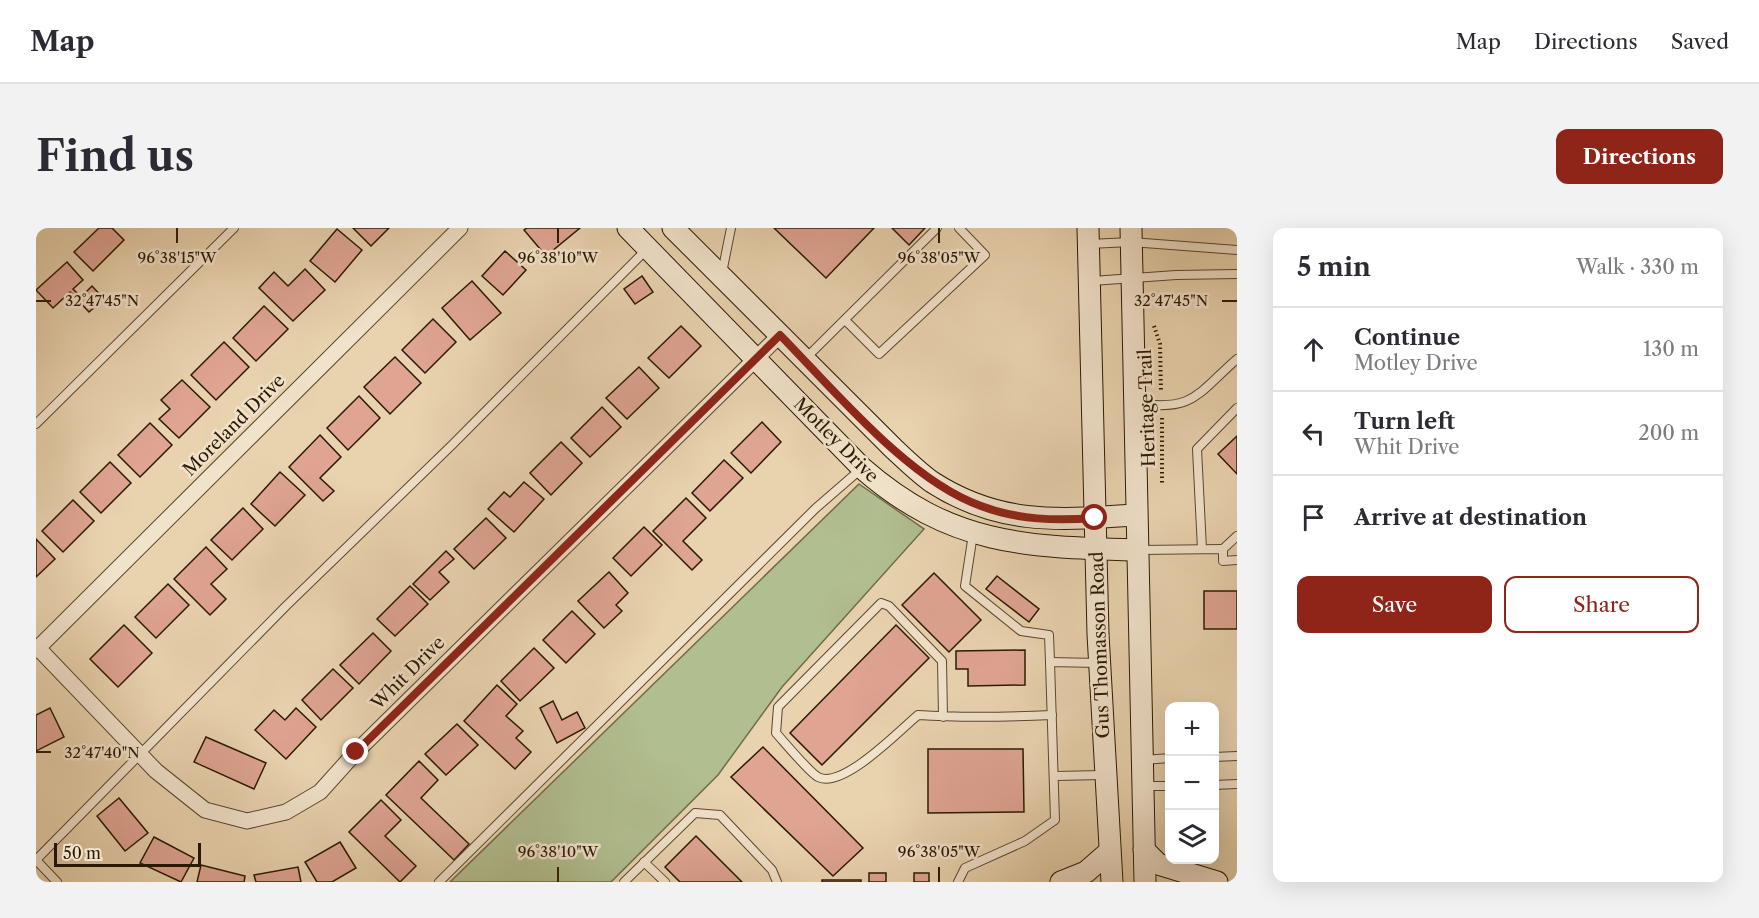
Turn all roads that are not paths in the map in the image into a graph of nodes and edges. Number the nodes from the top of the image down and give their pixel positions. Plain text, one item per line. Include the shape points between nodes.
1 (234, 228) edge
2 (460, 228) edge
3 (628, 228) edge
4 (673, 228) edge
5 (731, 228) edge
6 (937, 228) edge
7 (959, 228) edge
8 (1131, 235) edge
9 (1088, 236) edge
10 (648, 248) junction
11 (1237, 250) edge
12 (1237, 274) edge
13 (722, 277) junction
14 (1131, 279) junction
15 (1090, 281) junction
16 (846, 321) junction
17 (780, 335) junction
18 (756, 359) junction
19 (1237, 359) edge
20 (804, 360) junction
21 (1135, 403) junction
22 (1237, 408) edge
23 (36, 424) edge
24 (862, 468) junction
25 (981, 506) junction
26 (1136, 515) junction
27 (1095, 518) junction
28 (973, 534) junction
29 (1237, 536) edge
30 (1096, 549) junction
31 (1202, 549) junction
32 (1223, 549) junction
33 (1136, 550) junction
34 (1237, 560) edge
35 (37, 649) edge
36 (1050, 662) junction
37 (1099, 663) junction
38 (1052, 715) junction
39 (943, 717) junction
40 (140, 754) junction
41 (1237, 756) edge
42 (1219, 757) edge
43 (1165, 758) edge
44 (1141, 760) junction
45 (1105, 775) junction
46 (1055, 776) junction
47 (1219, 784) edge
48 (1237, 784) edge
49 (1165, 786) edge
50 (1142, 787) junction
51 (1144, 850) junction
52 (1109, 852) junction
53 (36, 860) edge
54 (644, 862) junction
55 (57, 882) edge
56 (439, 882) edge
57 (624, 882) edge
58 (664, 882) edge
59 (777, 882) edge
60 (958, 882) edge
61 (1061, 882) edge
62 (1112, 882) edge
63 (1145, 882) edge
64 (1217, 882) edge

1 - 23 lane
2 - 35 street, Moreland Drive
3 - 10 main road, Motley Drive
4 - 13 main road, Motley Drive
5 - 13 lane
6 - 16 lane
7 - 16 lane via 985,255 879,354
8 - 9 lane
8 - 11 lane
8 - 14 main road, Gus Thomasson Road
9 - 15 main road, Gus Thomasson Road
10 - 18 main road, Motley Drive
10 - 40 lane
12 - 14 lane
13 - 17 main road, Motley Drive
14 - 15 lane
14 - 21 main road, Gus Thomasson Road
15 - 27 main road, Gus Thomasson Road
16 - 20 lane
17 - 18 street, Whit Drive
17 - 20 main road, Motley Drive
18 - 24 main road, Motley Drive
18 - 40 street, Whit Drive via 364,743 320,792 286,812 247,821 205,810
19 - 21 lane via 1192,400 1177,406
20 - 25 main road, Motley Drive via 924,475
21 - 26 main road, Gus Thomasson Road
22 - 31 lane via 1197,449
24 - 28 main road, Motley Drive via 921,511
24 - 56 lane via 816,508
25 - 27 main road, Motley Drive via 1039,519
25 - 28 main road
26 - 27 main road, Motley Drive
26 - 33 main road, Gus Thomasson Road
27 - 30 main road, Gus Thomasson Road
28 - 30 main road, Motley Drive via 1016,543
28 - 36 lane via 964,586 1021,631 1049,634
29 - 32 lane
30 - 33 main road, Motley Drive
30 - 37 main road, Gus Thomasson Road
31 - 32 lane
31 - 33 lane
32 - 34 lane via 1223,561
33 - 44 main road, Gus Thomasson Road
35 - 40 street, Whit Drive
36 - 37 lane
36 - 38 lane
37 - 45 main road, Gus Thomasson Road
38 - 39 lane
38 - 46 lane
39 - 39 lane via 918,715 848,774 834,780 818,777 776,733 778,707 881,603 889,606 942,662
40 - 53 lane
41 - 42 lane
43 - 44 lane
44 - 45 main road
44 - 50 main road, Gus Thomasson Road
45 - 46 lane
45 - 50 main road
45 - 52 main road, Gus Thomasson Road
46 - 60 lane via 1055,820 1025,841 965,868
47 - 48 lane
49 - 50 lane
50 - 51 main road, Gus Thomasson Road
51 - 63 main road, Gus Thomasson Road
51 - 64 main road via 1158,864
52 - 61 main road via 1086,872
52 - 62 main road, Gus Thomasson Road
53 - 55 lane
54 - 57 lane
54 - 58 lane
54 - 59 lane via 695,813 720,815 772,870

